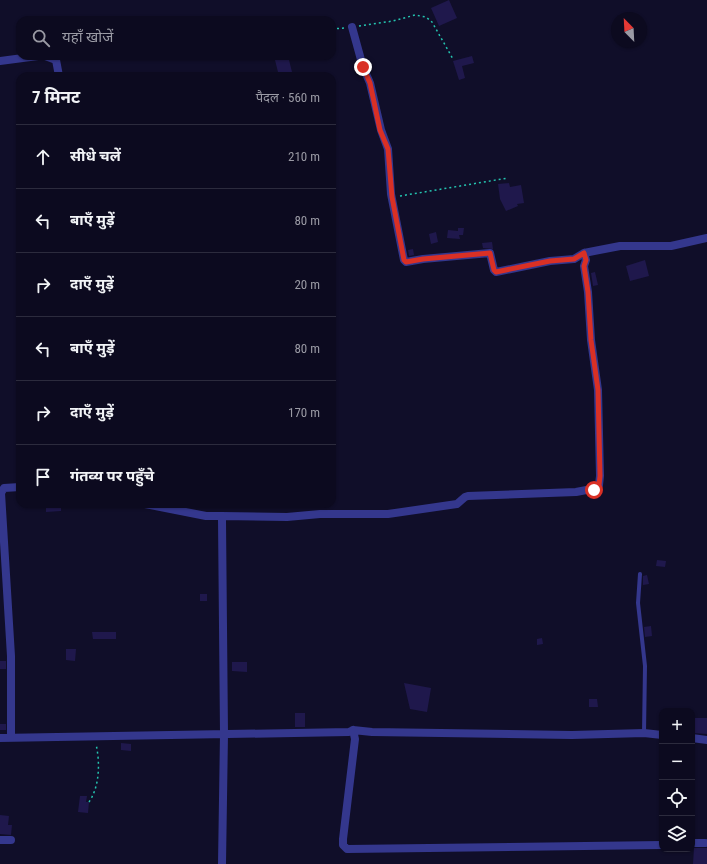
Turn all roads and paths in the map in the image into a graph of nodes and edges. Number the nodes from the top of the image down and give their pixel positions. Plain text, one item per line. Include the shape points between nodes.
1 (352, 27) junction
2 (336, 29) edge
3 (16, 59) edge
4 (453, 59) dead end
5 (57, 60) edge
6 (0, 62) edge
7 (58, 72) edge
8 (508, 178) dead end
9 (392, 197) junction
10 (707, 238) edge
11 (584, 253) junction
12 (16, 487) edge
13 (165, 508) edge
14 (220, 516) junction
15 (640, 574) dead end
16 (353, 730) junction
17 (644, 733) junction
18 (224, 734) junction
19 (659, 735) edge
20 (94, 736) junction
21 (11, 737) junction
22 (0, 738) edge
23 (695, 738) edge
24 (707, 740) edge
25 (89, 802) dead end
26 (0, 840) edge
27 (11, 840) dead end
28 (695, 843) edge
29 (705, 843) dead end
30 (659, 845) edge
31 (222, 864) edge

1 - 2 path
1 - 4 path via 419,15 432,22
1 - 9 street via 370,83 380,130 388,149
3 - 6 street
5 - 7 street
8 - 9 path
9 - 11 street via 406,262 490,253 496,272 574,259
10 - 11 street via 670,246 620,246
11 - 14 street via 598,390 600,476 597,488 576,492 468,496 457,504 388,514
12 - 21 street via 4,488 1,495 11,656
13 - 14 street via 206,516
14 - 18 street
15 - 17 lane via 638,603 645,666
16 - 17 street via 533,734
16 - 18 street
16 - 30 street via 355,739 343,839 347,849
17 - 19 street
18 - 20 street
18 - 31 street
20 - 21 street
20 - 25 path via 98,766 94,795
21 - 22 street
23 - 24 street
26 - 27 street
28 - 29 street

